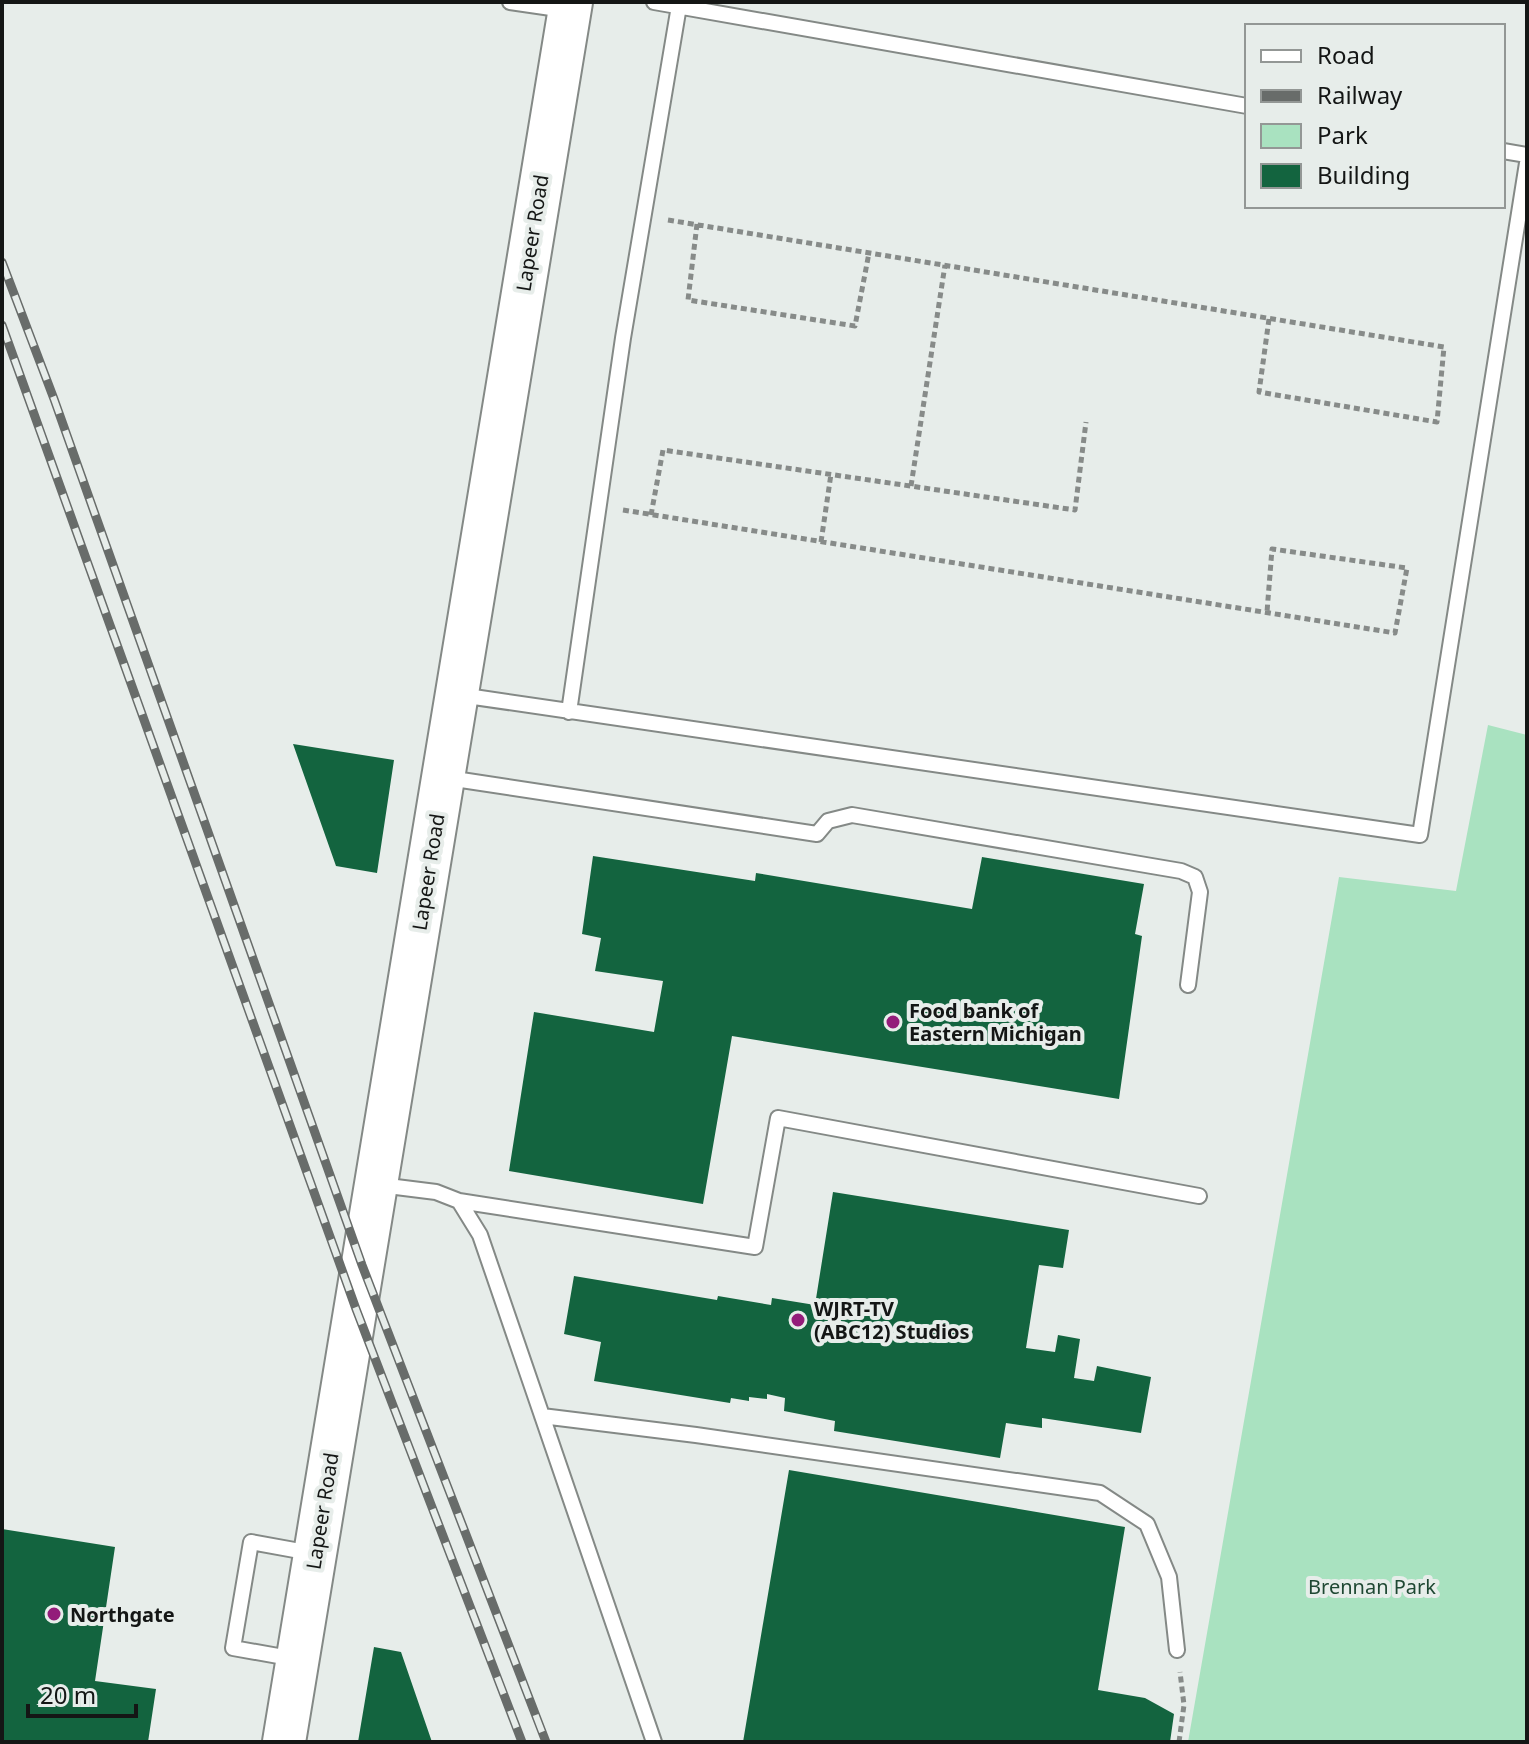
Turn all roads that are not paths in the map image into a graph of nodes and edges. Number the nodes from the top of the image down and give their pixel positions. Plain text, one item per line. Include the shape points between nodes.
1 (510, 2) edge
2 (654, 2) edge
3 (570, 6) edge
4 (679, 6) junction
5 (1245, 106) edge
6 (1505, 151) edge
7 (1527, 155) edge
8 (1527, 163) edge
9 (455, 694) junction
10 (569, 712) junction
11 (443, 777) junction
12 (1188, 985) dead end
13 (376, 1184) junction
14 (1199, 1196) dead end
15 (459, 1201) junction
16 (542, 1416) junction
17 (315, 1553) junction
18 (1177, 1650) road end
19 (298, 1659) junction
20 (284, 1742) edge
21 (654, 1742) edge

1 - 3 lane
2 - 4 lane
3 - 9 main road, Lapeer Road
4 - 5 lane
4 - 10 lane
6 - 7 lane
8 - 10 lane via 1420,835
9 - 10 lane
9 - 11 main road, Lapeer Road
11 - 12 lane via 817,834 828,821 852,815 1181,871 1195,877 1200,892
11 - 13 main road, Lapeer Road
13 - 15 lane via 436,1192
13 - 17 main road, Lapeer Road
14 - 15 lane via 778,1118 755,1247
15 - 16 lane via 480,1235
16 - 18 lane via 1100,1493 1147,1524 1169,1577
16 - 21 lane
17 - 19 main road, Lapeer Road
17 - 19 lane via 251,1542 233,1648
19 - 20 main road, Lapeer Road

